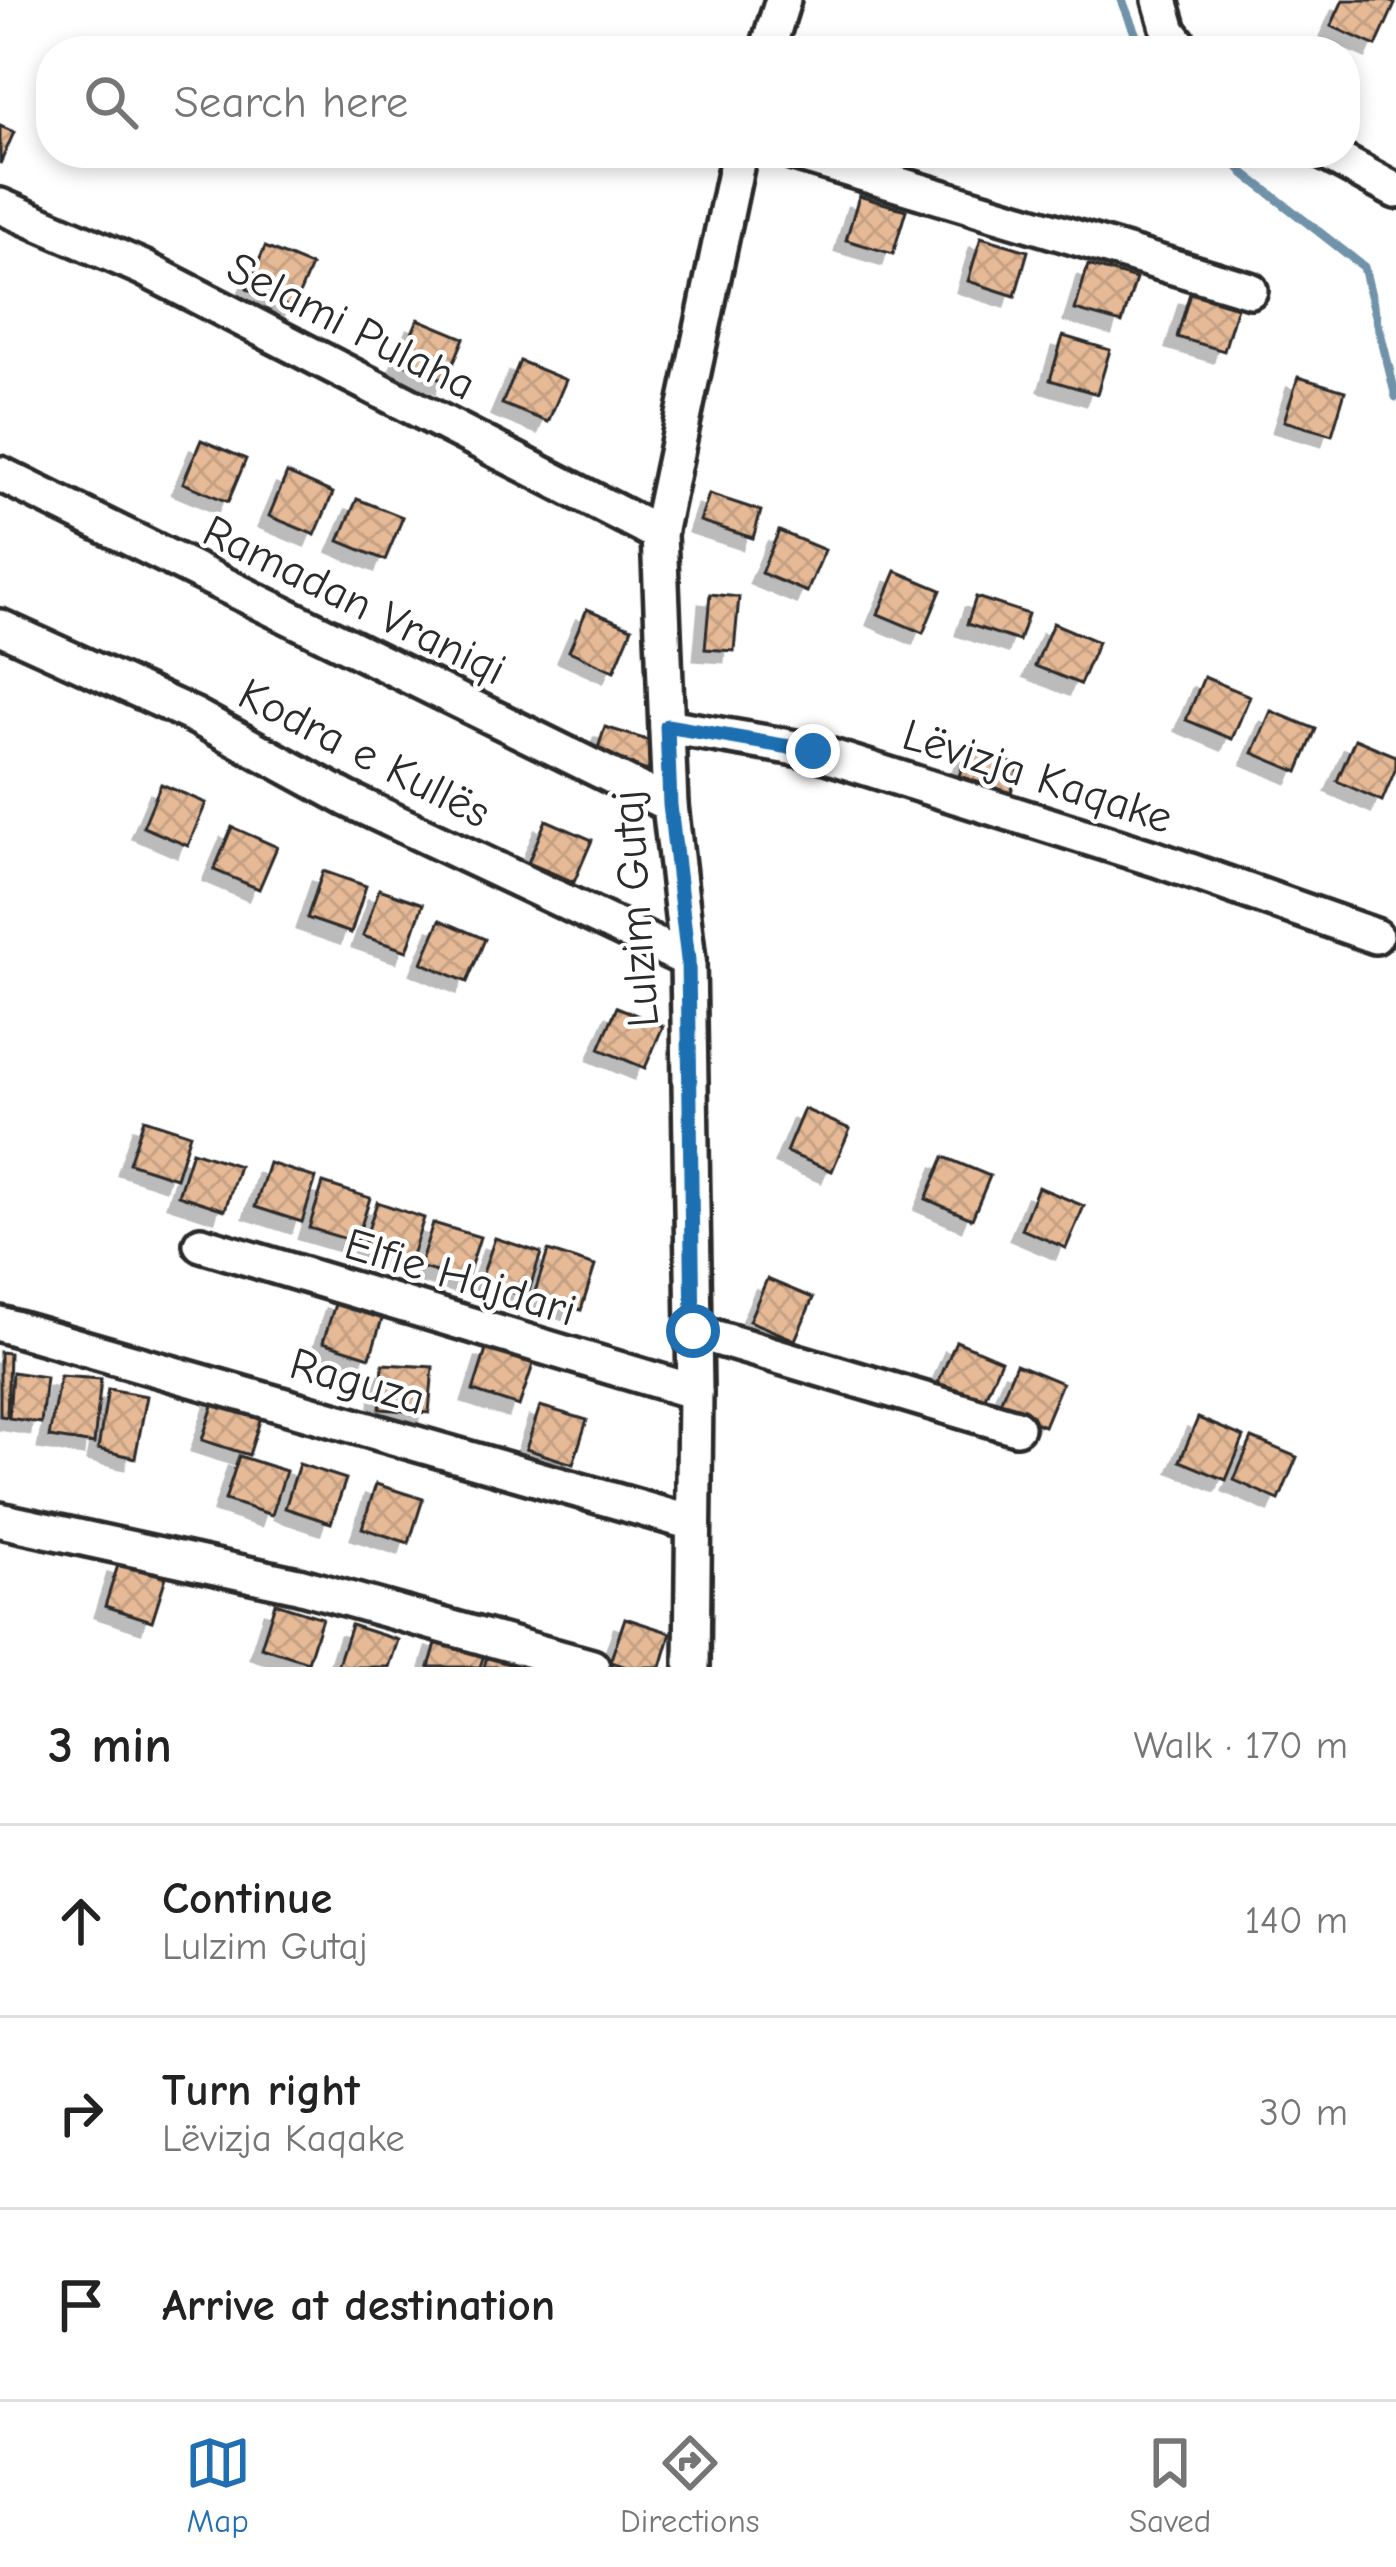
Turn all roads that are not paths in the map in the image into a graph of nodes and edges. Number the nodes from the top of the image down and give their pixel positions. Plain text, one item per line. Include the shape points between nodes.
1 (783, 0) edge
2 (1160, 0) edge
3 (772, 36) edge
4 (1173, 36) edge
5 (736, 168) edge
6 (844, 168) edge
7 (1354, 168) edge
8 (1396, 191) edge
9 (0, 206) edge
10 (1250, 290) dead end
11 (0, 474) edge
12 (658, 534) junction
13 (0, 627) edge
14 (667, 726) junction
15 (670, 805) junction
16 (1375, 936) dead end
17 (688, 960) junction
18 (201, 1244) dead end
19 (0, 1324) edge
20 (693, 1331) junction
21 (695, 1392) junction
22 (1016, 1427) dead end
23 (0, 1520) edge
24 (692, 1523) junction
25 (592, 1667) edge
26 (692, 1667) edge

1 - 3 street
2 - 4 street
5 - 12 street, Lulzim Gutaj
6 - 10 street
7 - 8 street
9 - 12 street, Selami Pulaha via 143,268
11 - 15 street, Ramadan Vraniqi
12 - 14 street, Lulzim Gutaj
13 - 17 street, Kodra e Kullës
14 - 15 street, Lulzim Gutaj
14 - 16 street, Lëvizja Kaqake via 813,751
15 - 17 street, Lulzim Gutaj
17 - 20 street, Lulzim Gutaj
18 - 21 street, Elfie Hajdari
19 - 24 street, Raguza
20 - 21 street, Lulzim Gutaj
20 - 22 street
21 - 24 street, Lulzim Gutaj
23 - 25 street via 320,1591
24 - 26 street, Lulzim Gutaj

